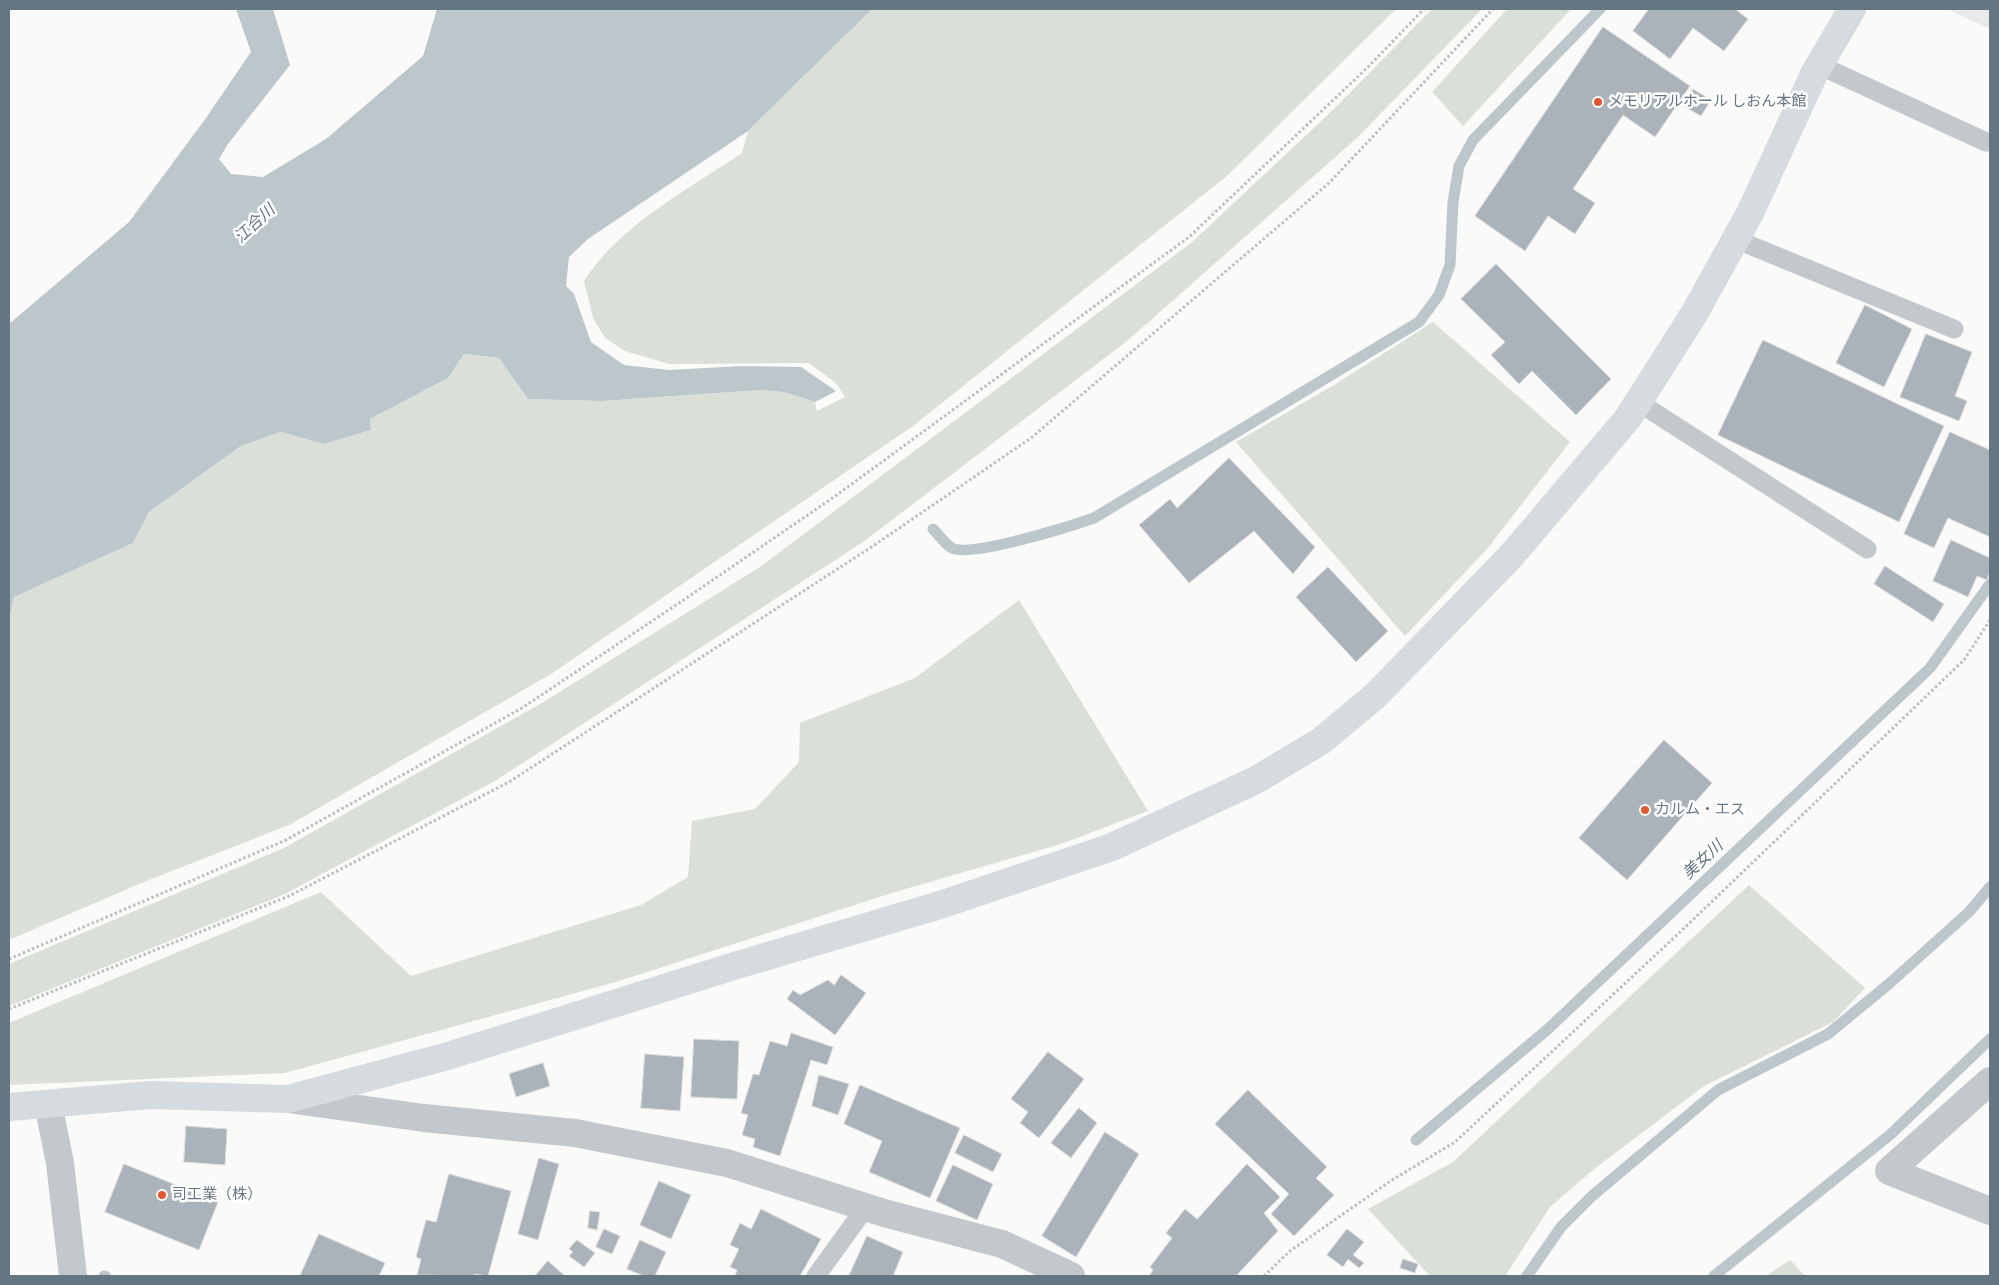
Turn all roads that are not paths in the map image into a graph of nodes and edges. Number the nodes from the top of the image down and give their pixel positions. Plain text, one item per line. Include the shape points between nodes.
1 (1852, 9) edge
2 (1819, 65) junction
3 (1986, 142) dead end
4 (1735, 240) junction
5 (1954, 329) dead end
6 (1638, 402) junction
7 (1867, 549) dead end
8 (1990, 1081) edge
9 (288, 1099) junction
10 (48, 1104) junction
11 (9, 1107) edge
12 (866, 1207) junction
13 (1990, 1211) edge
14 (1054, 1273) edge
15 (73, 1276) edge
16 (816, 1276) edge

1 - 2 street
2 - 3 lane
2 - 4 street
4 - 5 lane
4 - 6 street via 1694,314
6 - 7 lane
6 - 9 street via 1512,555 1375,696 1321,741 1256,780 1112,847 940,905 448,1056
8 - 13 street via 1889,1171
9 - 10 street via 151,1095
9 - 12 street via 424,1118 575,1133 727,1163
10 - 11 street
10 - 15 street via 60,1163
12 - 14 street via 1002,1244
12 - 16 lane

